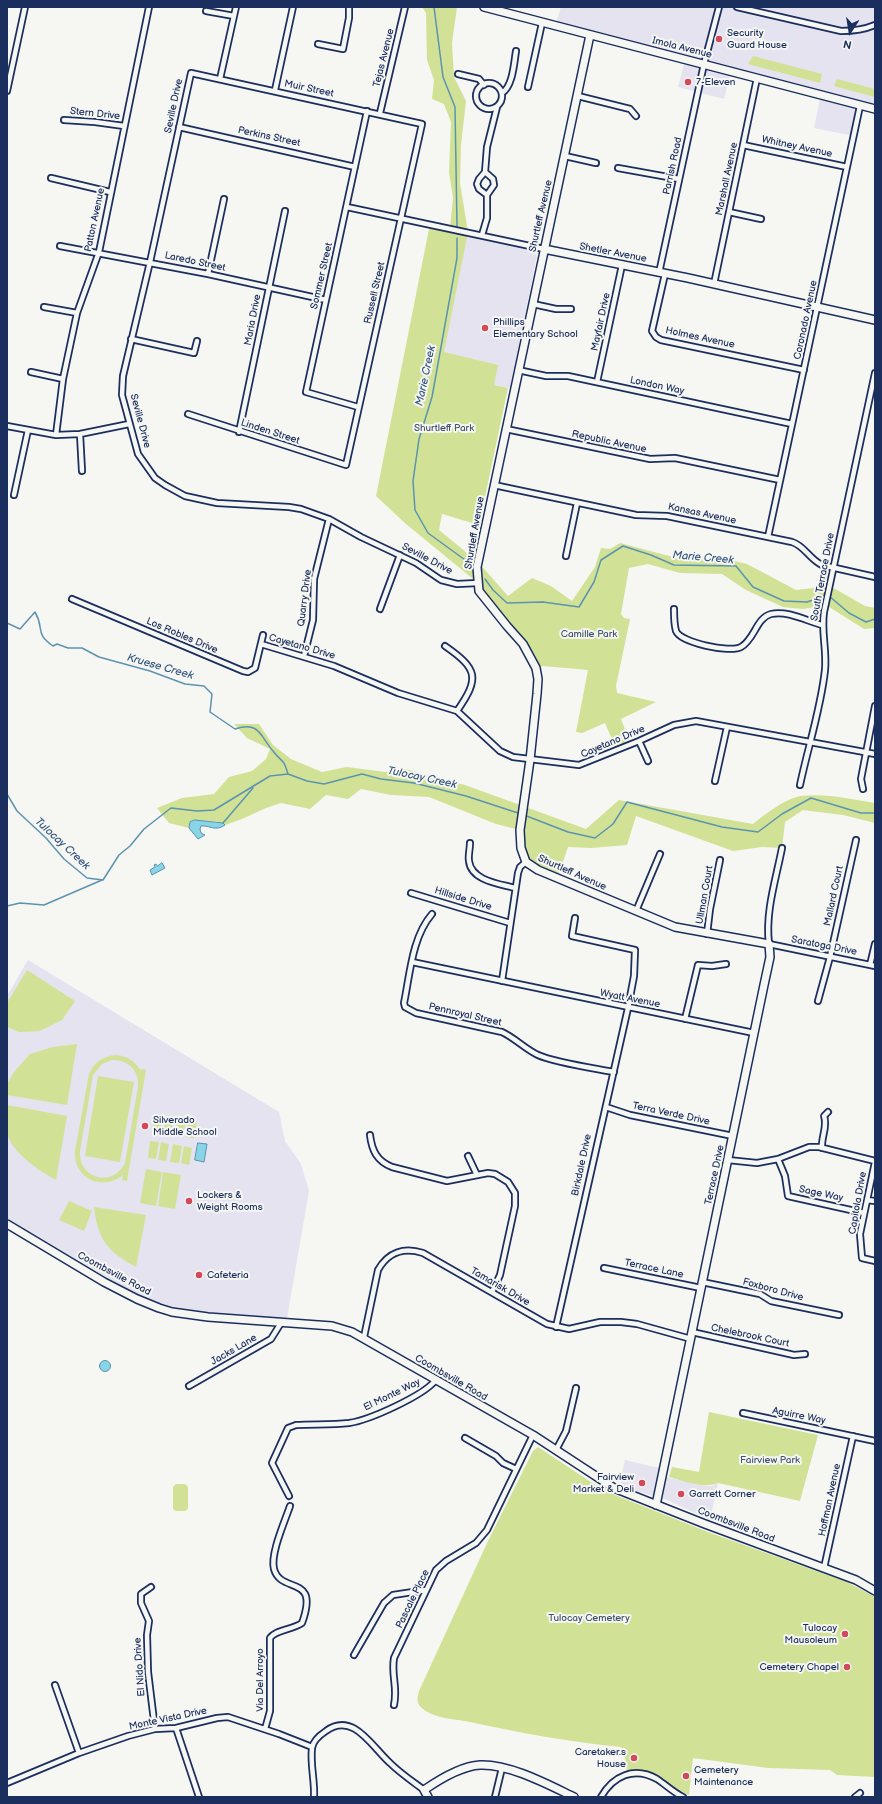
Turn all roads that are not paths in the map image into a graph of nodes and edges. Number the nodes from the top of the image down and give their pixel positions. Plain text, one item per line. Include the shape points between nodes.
1 (26, 7) edge
2 (149, 7) edge
3 (236, 7) edge
4 (293, 7) edge
5 (349, 7) edge
6 (405, 7) edge
7 (484, 7) edge
8 (719, 7) edge
9 (737, 7) edge
10 (206, 11) dead end
11 (234, 16) junction
12 (542, 22) junction
13 (875, 25) edge
14 (590, 35) junction
15 (318, 44) dead end
16 (516, 51) dead end
17 (704, 64) junction
18 (191, 73) joint
19 (458, 74) dead end
20 (757, 78) junction
21 (220, 79) junction
22 (484, 85) junction
23 (528, 87) dead end
24 (275, 90) junction
25 (7, 91) edge
26 (502, 93) junction
27 (578, 96) junction
28 (860, 106) junction
29 (497, 107) junction
30 (875, 109) edge
31 (367, 111) junction
32 (380, 113) junction
33 (636, 116) dead end
34 (64, 120) dead end
35 (422, 124) joint
36 (124, 126) junction
37 (179, 127) junction
38 (743, 145) junction
39 (565, 156) junction
40 (596, 163) dead end
41 (355, 167) junction
42 (847, 167) junction
43 (618, 168) dead end
44 (485, 172) junction
45 (51, 178) dead end
46 (679, 179) junction
47 (110, 192) junction
48 (487, 195) junction
49 (224, 199) dead end
50 (347, 207) junction
51 (285, 211) dead end
52 (729, 212) junction
53 (401, 218) junction
54 (761, 219) dead end
55 (482, 235) junction
56 (60, 246) dead end
57 (544, 249) junction
58 (98, 252) junction
59 (150, 262) junction
60 (622, 265) junction
61 (662, 273) junction
62 (208, 274) junction
63 (714, 284) junction
64 (268, 287) junction
65 (326, 300) junction
66 (533, 304) junction
67 (44, 307) dead end
68 (817, 307) junction
69 (571, 309) dead end
70 (77, 313) junction
71 (875, 320) edge
72 (131, 339) junction
73 (197, 341) dead end
74 (518, 370) junction
75 (804, 370) junction
76 (31, 372) dead end
77 (875, 373) edge
78 (63, 378) junction
79 (597, 382) junction
80 (358, 407) junction
81 (188, 414) dead end
82 (129, 424) junction
83 (792, 424) junction
84 (7, 426) edge
85 (506, 429) junction
86 (28, 430) junction
87 (239, 432) junction
88 (80, 434) junction
89 (56, 435) junction
90 (346, 465) joint
91 (82, 471) dead end
92 (780, 480) junction
93 (494, 485) junction
94 (14, 495) dead end
95 (577, 503) junction
96 (329, 519) junction
97 (768, 537) junction
98 (400, 555) junction
99 (566, 556) dead end
100 (833, 568) junction
101 (875, 577) edge
102 (478, 583) junction
103 (72, 599) dead end
104 (380, 609) dead end
105 (674, 609) dead end
106 (822, 625) junction
107 (263, 635) dead end
108 (261, 644) junction
109 (445, 646) dead end
110 (304, 656) junction
111 (875, 706) edge
112 (457, 711) junction
113 (728, 727) junction
114 (639, 741) junction
115 (809, 743) junction
116 (866, 753) junction
117 (875, 754) edge
118 (530, 760) junction
119 (648, 761) dead end
120 (715, 781) dead end
121 (800, 785) dead end
122 (863, 789) dead end
123 (856, 840) dead end
124 (470, 843) dead end
125 (782, 848) dead end
126 (660, 854) dead end
127 (720, 860) dead end
128 (526, 862) junction
129 (515, 888) junction
130 (411, 893) dead end
131 (636, 911) junction
132 (432, 914) dead end
133 (575, 918) dead end
134 (510, 923) junction
135 (707, 934) junction
136 (769, 944) junction
137 (875, 944) edge
138 (830, 957) junction
139 (412, 962) junction
140 (726, 964) dead end
141 (873, 965) edge
142 (502, 982) junction
143 (818, 1001) dead end
144 (628, 1008) junction
145 (685, 1019) junction
146 (754, 1033) junction
147 (614, 1072) junction
148 (606, 1107) junction
149 (828, 1112) dead end
150 (370, 1135) dead end
151 (733, 1136) junction
152 (822, 1148) junction
153 (468, 1156) dead end
154 (778, 1159) junction
155 (728, 1160) junction
156 (875, 1162) edge
157 (477, 1175) junction
158 (867, 1200) junction
159 (875, 1201) edge
160 (864, 1213) junction
161 (7, 1224) edge
162 (875, 1261) edge
163 (604, 1268) dead end
164 (702, 1285) junction
165 (492, 1292) junction
166 (839, 1315) dead end
167 (281, 1323) junction
168 (556, 1327) junction
169 (691, 1336) junction
170 (364, 1338) junction
171 (805, 1354) dead end
172 (435, 1381) junction
173 (189, 1386) dead end
174 (576, 1388) dead end
175 (742, 1413) dead end
176 (533, 1435) junction
177 (853, 1436) junction
178 (465, 1438) dead end
179 (875, 1439) edge
180 (556, 1450) junction
181 (516, 1470) junction
182 (289, 1496) dead end
183 (656, 1505) junction
184 (290, 1506) dead end
185 (824, 1568) junction
186 (151, 1588) dead end
187 (426, 1590) junction
188 (875, 1591) edge
189 (354, 1655) dead end
190 (55, 1685) dead end
191 (394, 1705) dead end
192 (176, 1728) junction
193 (156, 1729) junction
194 (265, 1729) junction
195 (312, 1747) junction
196 (80, 1752) junction
197 (502, 1768) junction
198 (7, 1783) edge
199 (424, 1790) junction
200 (860, 1793) dead end
201 (199, 1797) edge
202 (314, 1797) edge
203 (428, 1797) edge
204 (495, 1797) edge
205 (574, 1797) edge
206 (601, 1797) edge
207 (683, 1797) edge
208 (855, 1797) edge

1 - 25 street
2 - 36 street, Patton Avenue
3 - 11 street
4 - 24 street
5 - 15 street via 343,49
6 - 32 street, Tejas Avenue
7 - 12 street, Imola Avenue
8 - 17 street, Parrish Road
9 - 13 street via 841,31 855,31
10 - 11 street
11 - 21 street
12 - 14 street, Imola Avenue
12 - 23 street
14 - 17 street, Imola Avenue
14 - 27 street, Shurtleff Avenue
16 - 26 street via 506,91
17 - 20 street, Imola Avenue
17 - 46 street, Parrish Road
18 - 21 street, Muir Street
18 - 37 street, Seville Drive
19 - 22 street via 479,79
20 - 28 street, Imola Avenue
20 - 38 street, Marshall Avenue
21 - 24 street, Muir Street
22 - 26 street via 496,85
22 - 29 street via 478,90 478,103 484,108
24 - 31 street, Muir Street
26 - 29 street via 502,100
27 - 33 street via 630,109
27 - 39 street, Shurtleff Avenue
28 - 30 street, Imola Avenue
28 - 42 street, Coronado Avenue
29 - 44 street via 487,147
31 - 32 street, Muir Street
31 - 41 street, Sommer Street
32 - 35 street, Muir Street
34 - 36 street, Stern Drive
35 - 53 street, Russell Street
36 - 47 street, Patton Avenue
37 - 41 street, Perkins Street
37 - 59 street, Seville Drive
38 - 42 street, Whitney Avenue
38 - 52 street, Marshall Avenue
39 - 40 street
39 - 57 street, Shurtleff Avenue
41 - 50 street, Sommer Street
42 - 68 street, Coronado Avenue
43 - 46 street
44 - 48 street via 494,179 494,185
44 - 48 street via 477,184
45 - 47 street
46 - 61 street, Parrish Road
47 - 58 street, Patton Avenue
48 - 55 street via 487,218
49 - 62 street
50 - 53 street, Shetler Avenue
50 - 65 street, Sommer Street
51 - 64 street, Maria Drive
52 - 54 street
52 - 63 street, Marshall Avenue
53 - 55 street, Shetler Avenue
53 - 80 street, Russell Street
55 - 57 street, Shetler Avenue
56 - 58 street, Laredo Street
57 - 60 street, Shetler Avenue
57 - 66 street, Shurtleff Avenue
58 - 59 street, Laredo Street
58 - 70 street, Patton Avenue
59 - 62 street, Laredo Street
59 - 72 street, Seville Drive
60 - 61 street, Shetler Avenue
60 - 79 street, Mayfair Drive
61 - 63 street, Shetler Avenue
61 - 75 street, Holmes Avenue via 652,331 656,337
62 - 64 street, Laredo Street
63 - 68 street, Shetler Avenue
64 - 65 street, Laredo Street
64 - 87 street, Maria Drive
65 - 80 street, Sommer Street via 306,392
66 - 69 street
66 - 74 street, Shurtleff Avenue
67 - 70 street
68 - 71 street, Shetler Avenue
68 - 75 street, Coronado Avenue
70 - 78 street, Patton Avenue
72 - 73 street via 194,353
72 - 82 street, Seville Drive via 123,376
74 - 79 street, London Way
74 - 85 street, Shurtleff Avenue
75 - 83 street, Coronado Avenue
76 - 78 street
77 - 100 street, South Terrace Drive
78 - 89 street, Patton Avenue
79 - 83 street, London Way
80 - 90 street, Russell Street
81 - 87 street, Linden Street
82 - 88 street
82 - 96 street, Seville Drive via 138,454 155,478 185,496 217,503 289,507
83 - 92 street, Coronado Avenue
84 - 86 street
85 - 92 street, Republic Avenue via 650,459 675,458
85 - 93 street, Shurtleff Avenue
86 - 89 street
86 - 94 street
87 - 90 street, Linden Street
88 - 89 street
88 - 91 street
92 - 97 street, Coronado Avenue
93 - 95 street, Kansas Avenue
93 - 102 street, Shurtleff Avenue via 478,558
95 - 97 street, Kansas Avenue via 636,515 667,516
95 - 99 street
96 - 98 street, Seville Drive via 361,538
96 - 110 street, Quarry Drive via 314,579 313,620
97 - 100 street, Kansas Avenue via 799,544 814,562
98 - 102 street, Seville Drive via 441,580 457,584
98 - 104 street
100 - 101 street, Kansas Avenue
100 - 106 street, South Terrace Drive
102 - 118 street, Shurtleff Avenue via 479,591 523,644 536,668 538,679
103 - 108 street, Los Robles Drive via 243,671 248,672 255,668
105 - 106 street via 676,631 683,638 723,648 742,647 762,619 770,614 788,615
106 - 115 street, South Terrace Drive via 825,668
107 - 108 street, Los Robles Drive
108 - 110 street, Cayetano Drive
109 - 112 street via 466,663 472,676 472,687
110 - 112 street, Cayetano Drive via 344,669 398,693
111 - 116 street
112 - 118 street, Cayetano Drive via 500,751 513,758
113 - 114 street, Cayetano Drive via 706,722 687,722
113 - 115 street, Cayetano Drive
113 - 120 street
114 - 118 street, Cayetano Drive via 579,765
114 - 119 street
115 - 116 street, Cayetano Drive
115 - 121 street, South Terrace Drive
116 - 117 street, Cayetano Drive
116 - 122 street
118 - 128 street, Shurtleff Avenue via 520,830 521,848
123 - 138 street, Mallard Court
124 - 129 street via 469,863 478,875 490,882
125 - 136 street, Terrace Drive via 770,906 767,935
126 - 131 street
127 - 135 street, Ullman Court
128 - 129 street via 520,867
128 - 131 street, Shurtleff Avenue via 538,870
129 - 134 street
130 - 134 street, Hillside Drive
131 - 135 street, Shurtleff Avenue via 675,927
132 - 139 street, Pennroyal Street via 420,933
133 - 144 street, Birkdale Drive via 572,936 635,950 634,976
134 - 142 street
135 - 136 street, Shurtleff Avenue
136 - 138 street, Saratoga Drive
136 - 146 street, Terrace Drive via 770,957
137 - 141 street
138 - 141 street, Saratoga Drive
138 - 143 street, Mallard Court
139 - 142 street, Wyatt Avenue
139 - 147 street, Pennroyal Street via 404,1003 409,1010 502,1032 544,1057
140 - 145 street via 698,965
142 - 144 street, Wyatt Avenue
144 - 145 street, Wyatt Avenue
144 - 147 street, Birkdale Drive
145 - 146 street, Wyatt Avenue
146 - 151 street, Terrace Drive
147 - 148 street, Birkdale Drive
148 - 151 street, Terra Verde Drive via 630,1115
148 - 168 street, Birkdale Drive
149 - 152 street via 824,1116 826,1121 821,1140
150 - 157 street via 376,1156 383,1164 392,1168 447,1181
151 - 155 street, Terrace Drive
152 - 154 street via 809,1147
152 - 156 street
153 - 157 street
154 - 155 street via 757,1164
154 - 160 street, Sage Way via 785,1176 788,1196
155 - 164 street, Terrace Drive
156 - 158 street, Capitola Drive
157 - 165 street via 502,1177 515,1193 515,1206 500,1276
158 - 159 street
158 - 160 street, Capitola Drive
160 - 162 street, Capitola Drive via 860,1234 862,1258
161 - 167 street, Coombsville Road via 104,1282 149,1304 190,1315
163 - 164 street, Terrace Lane
164 - 166 street, Foxboro Drive via 760,1294 771,1301
164 - 169 street, Terrace Drive
165 - 168 street, Tamarisk Drive
165 - 170 street, Tamarisk Drive via 423,1253 415,1250 398,1252 385,1260 378,1270
167 - 170 street, Coombsville Road via 332,1326
167 - 173 street, Jacks Lane via 271,1339
168 - 169 street, Tamarisk Drive via 568,1329 600,1322 621,1322
169 - 171 street, Chelebrook Court via 794,1355
169 - 183 street, Terrace Drive
170 - 172 street, Coombsville Road
172 - 176 street, Coombsville Road
172 - 182 street, El Monte Way via 423,1392 368,1418 350,1423 296,1425 288,1428 272,1463
174 - 180 street via 566,1432
175 - 177 street, Aguirre Way
176 - 180 street, Coombsville Road
176 - 181 street, Pascale Place
177 - 179 street, Aguirre Way
177 - 185 street, Hoffman Avenue
178 - 181 street
180 - 183 street, Coombsville Road via 614,1488
181 - 187 street, Pascale Place via 487,1530 476,1543 436,1570
183 - 185 street, Coombsville Road
184 - 194 street, Via Del Arroyo via 273,1558 274,1569 279,1577 303,1590 308,1603 302,1624 293,1629 275,1632 270,1638 270,1711
185 - 188 street, Coombsville Road via 856,1580
186 - 193 street, El Nido Drive via 141,1594 141,1603 149,1621 148,1672
187 - 189 street via 393,1595 384,1603
187 - 191 street, Pascale Place via 394,1658 392,1670 397,1694
190 - 196 street
192 - 193 street, Monte Vista Drive
192 - 194 street, Monte Vista Drive via 228,1717
192 - 201 street
193 - 196 street, Monte Vista Drive
194 - 195 street, Monte Vista Drive
195 - 199 street via 317,1738 328,1729 340,1725 348,1726 362,1733 390,1764
195 - 202 street
196 - 198 street, Monte Vista Drive
197 - 199 street via 470,1767 443,1778
197 - 204 street
197 - 205 street via 528,1776
199 - 203 street
200 - 208 street
206 - 207 street via 617,1778 637,1774 656,1779

